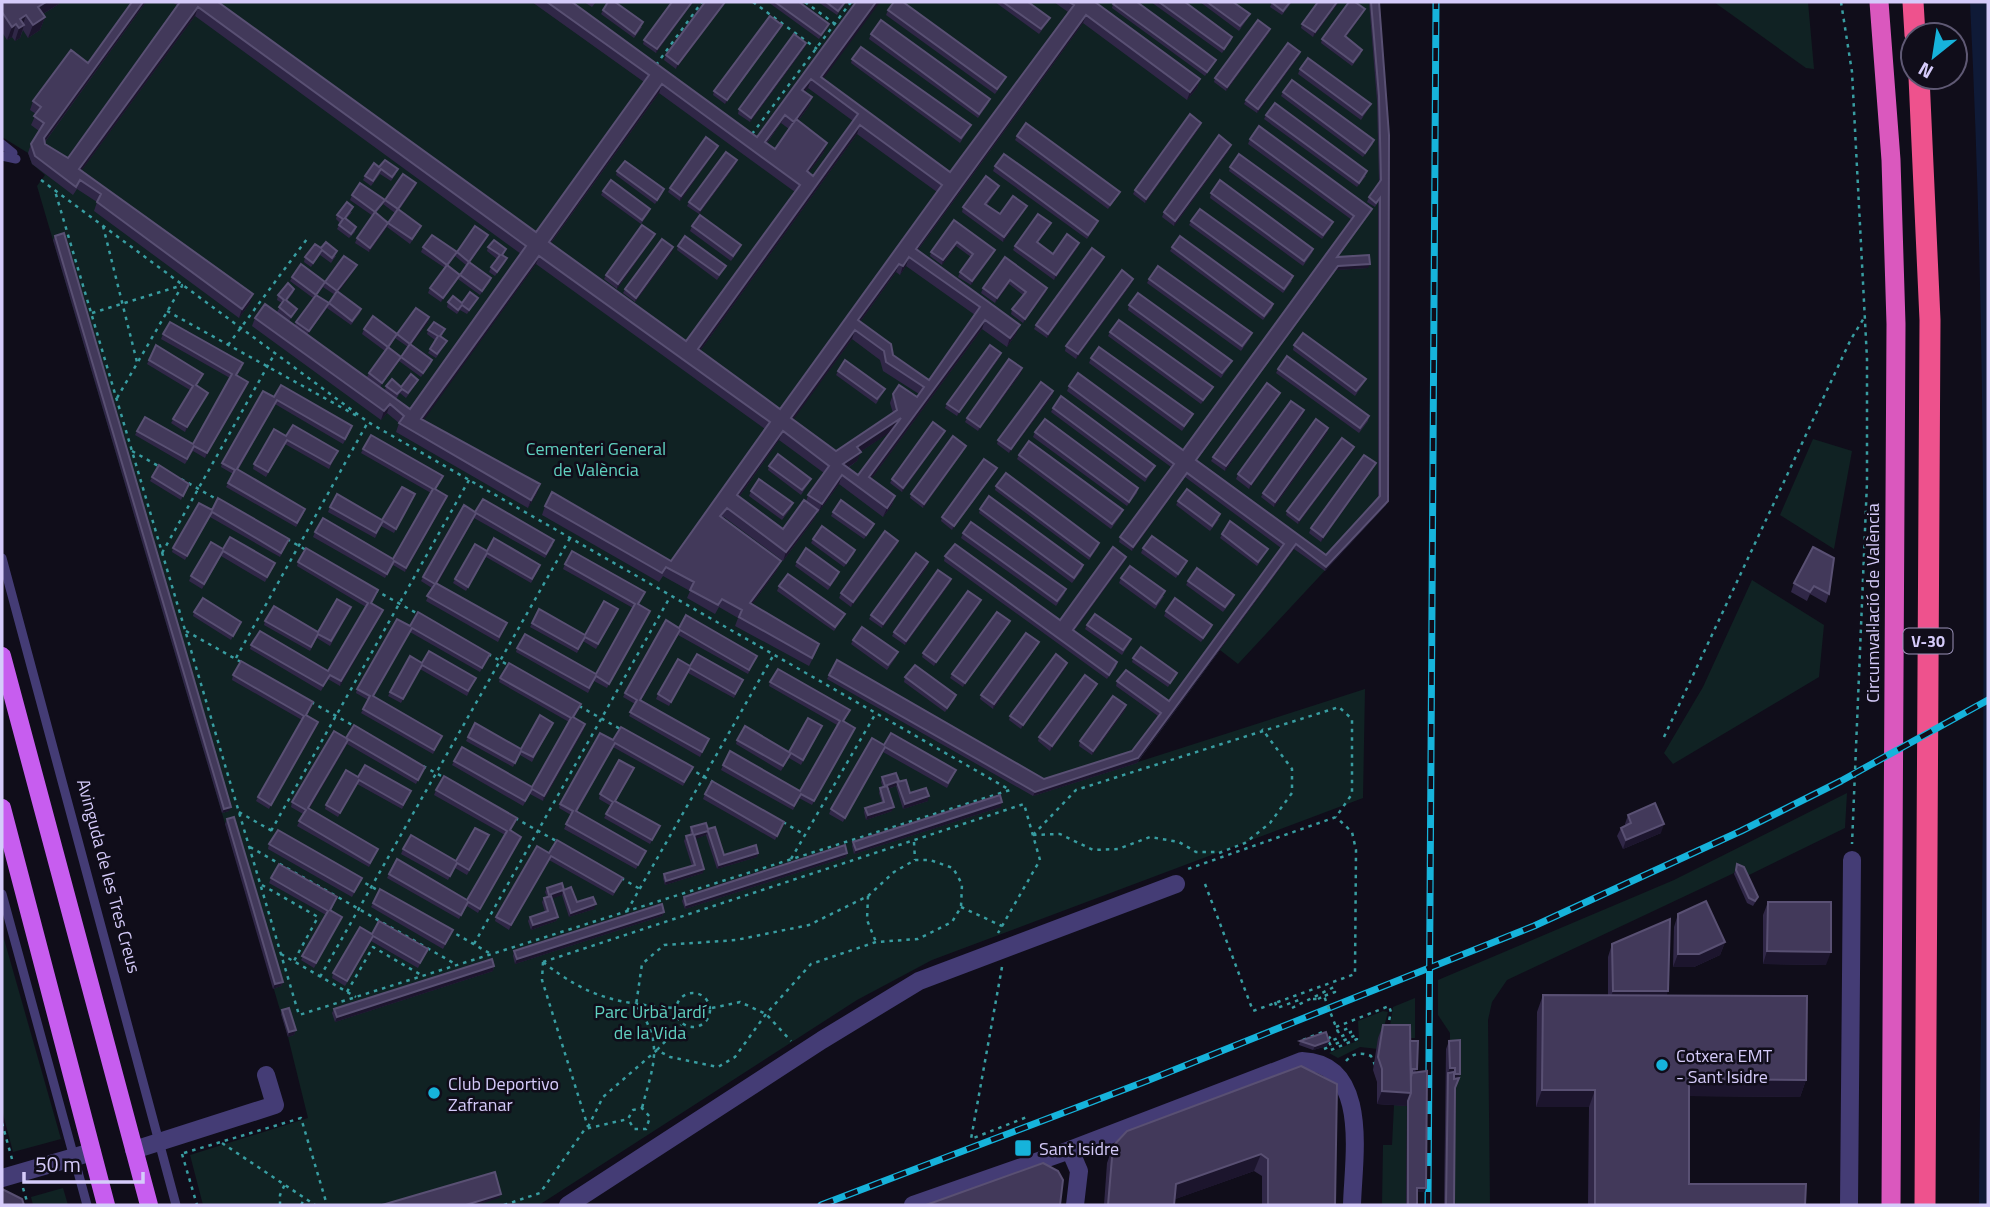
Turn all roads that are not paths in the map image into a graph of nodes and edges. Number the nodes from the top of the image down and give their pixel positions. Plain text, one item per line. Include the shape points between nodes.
1 (1879, 2) edge
2 (1913, 2) edge
3 (1914, 21) edge
4 (1920, 91) edge
5 (2, 144) edge
6 (2, 156) edge
7 (2, 558) edge
8 (2, 656) edge
9 (2, 808) edge
10 (1852, 860) road end
11 (1176, 884) dead end
12 (2, 894) edge
13 (266, 1075) dead end
14 (160, 1142) junction
15 (134, 1150) junction
16 (1070, 1150) junction
17 (93, 1152) junction
18 (74, 1158) junction
19 (2, 1178) edge
20 (87, 1205) edge
21 (106, 1205) edge
22 (149, 1205) edge
23 (176, 1205) edge
24 (568, 1205) edge
25 (913, 1205) edge
26 (1075, 1205) edge
27 (1352, 1205) edge
28 (1849, 1205) edge
29 (1891, 1205) edge
30 (1925, 1205) edge

1 - 29 highway, Circumval·lació de València / V-30 via 1891,160 1895,324
2 - 3 highway
4 - 30 highway, V-30 via 1930,320
5 - 6 lane via 14,156
7 - 14 lane, Avinguda de les Tres Creus
8 - 15 main road
9 - 17 main road
10 - 28 street
11 - 24 street via 919,981
12 - 18 lane
13 - 14 street via 275,1105
14 - 15 street
14 - 23 lane, Avinguda de les Tres Creus
15 - 22 main road
16 - 25 street
16 - 26 street via 1079,1171
16 - 27 street via 1291,1064 1340,1067 1353,1106
17 - 18 street
17 - 21 main road
18 - 19 street
18 - 20 lane

